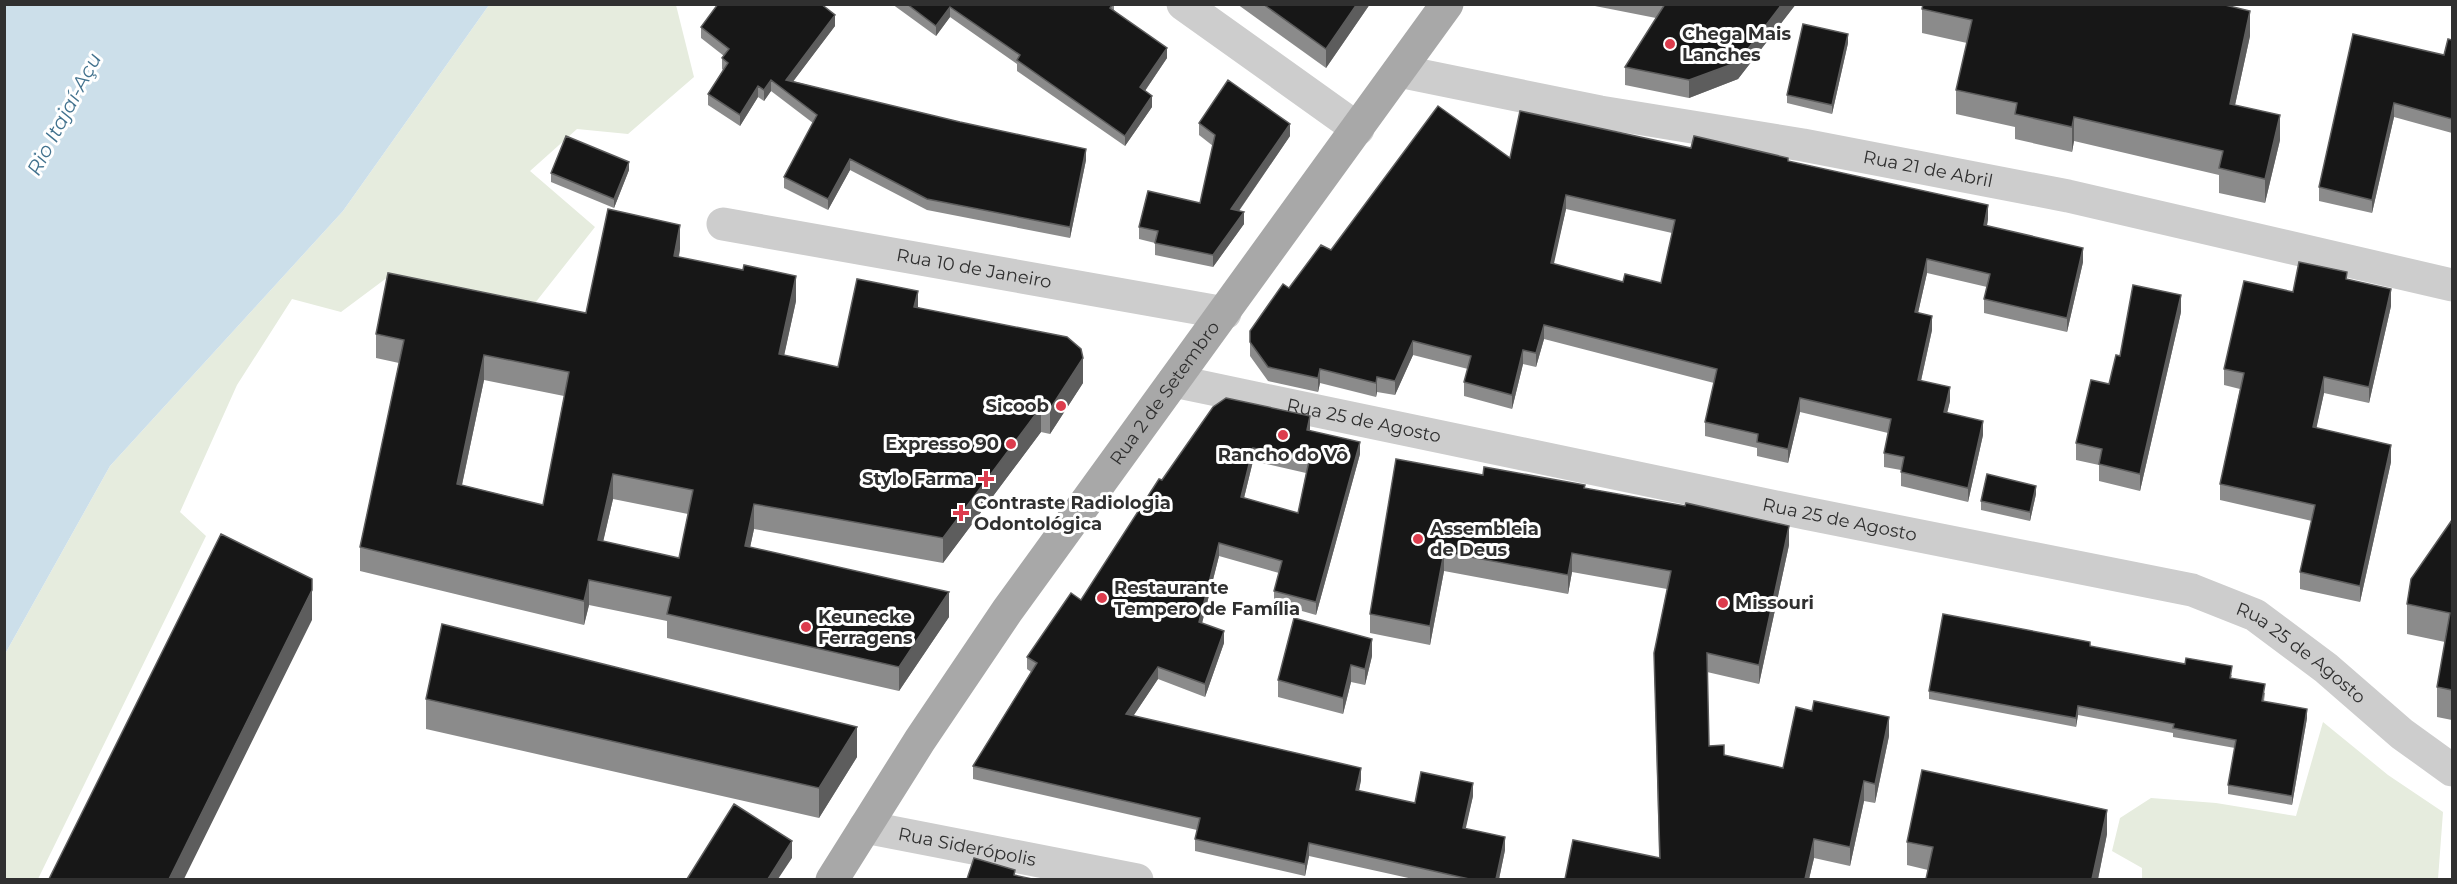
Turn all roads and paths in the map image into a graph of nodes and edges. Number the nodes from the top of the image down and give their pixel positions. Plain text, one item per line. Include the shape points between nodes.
1 (1183, 4) edge
2 (1447, 4) edge
3 (1400, 71) junction
4 (1358, 129) junction
5 (723, 224) dead end
6 (2452, 285) edge
7 (1225, 313) junction
8 (1174, 381) junction
9 (2452, 770) edge
10 (865, 827) junction
11 (832, 879) edge
12 (1137, 879) edge

1 - 4 street
2 - 3 main road, Rua 2 de Setembro
3 - 4 main road, Rua 2 de Setembro
3 - 6 street, Rua 21 de Abril via 1600,112 1803,145 2068,196
4 - 7 main road, Rua 2 de Setembro
5 - 7 street, Rua 10 de Janeiro
7 - 8 main road, Rua 2 de Setembro
8 - 9 street, Rua 25 de Agosto via 2192,590 2255,615
8 - 10 main road, Rua 2 de Setembro via 1007,612
10 - 11 main road, Rua 2 de Setembro
10 - 12 street, Rua Siderópolis

